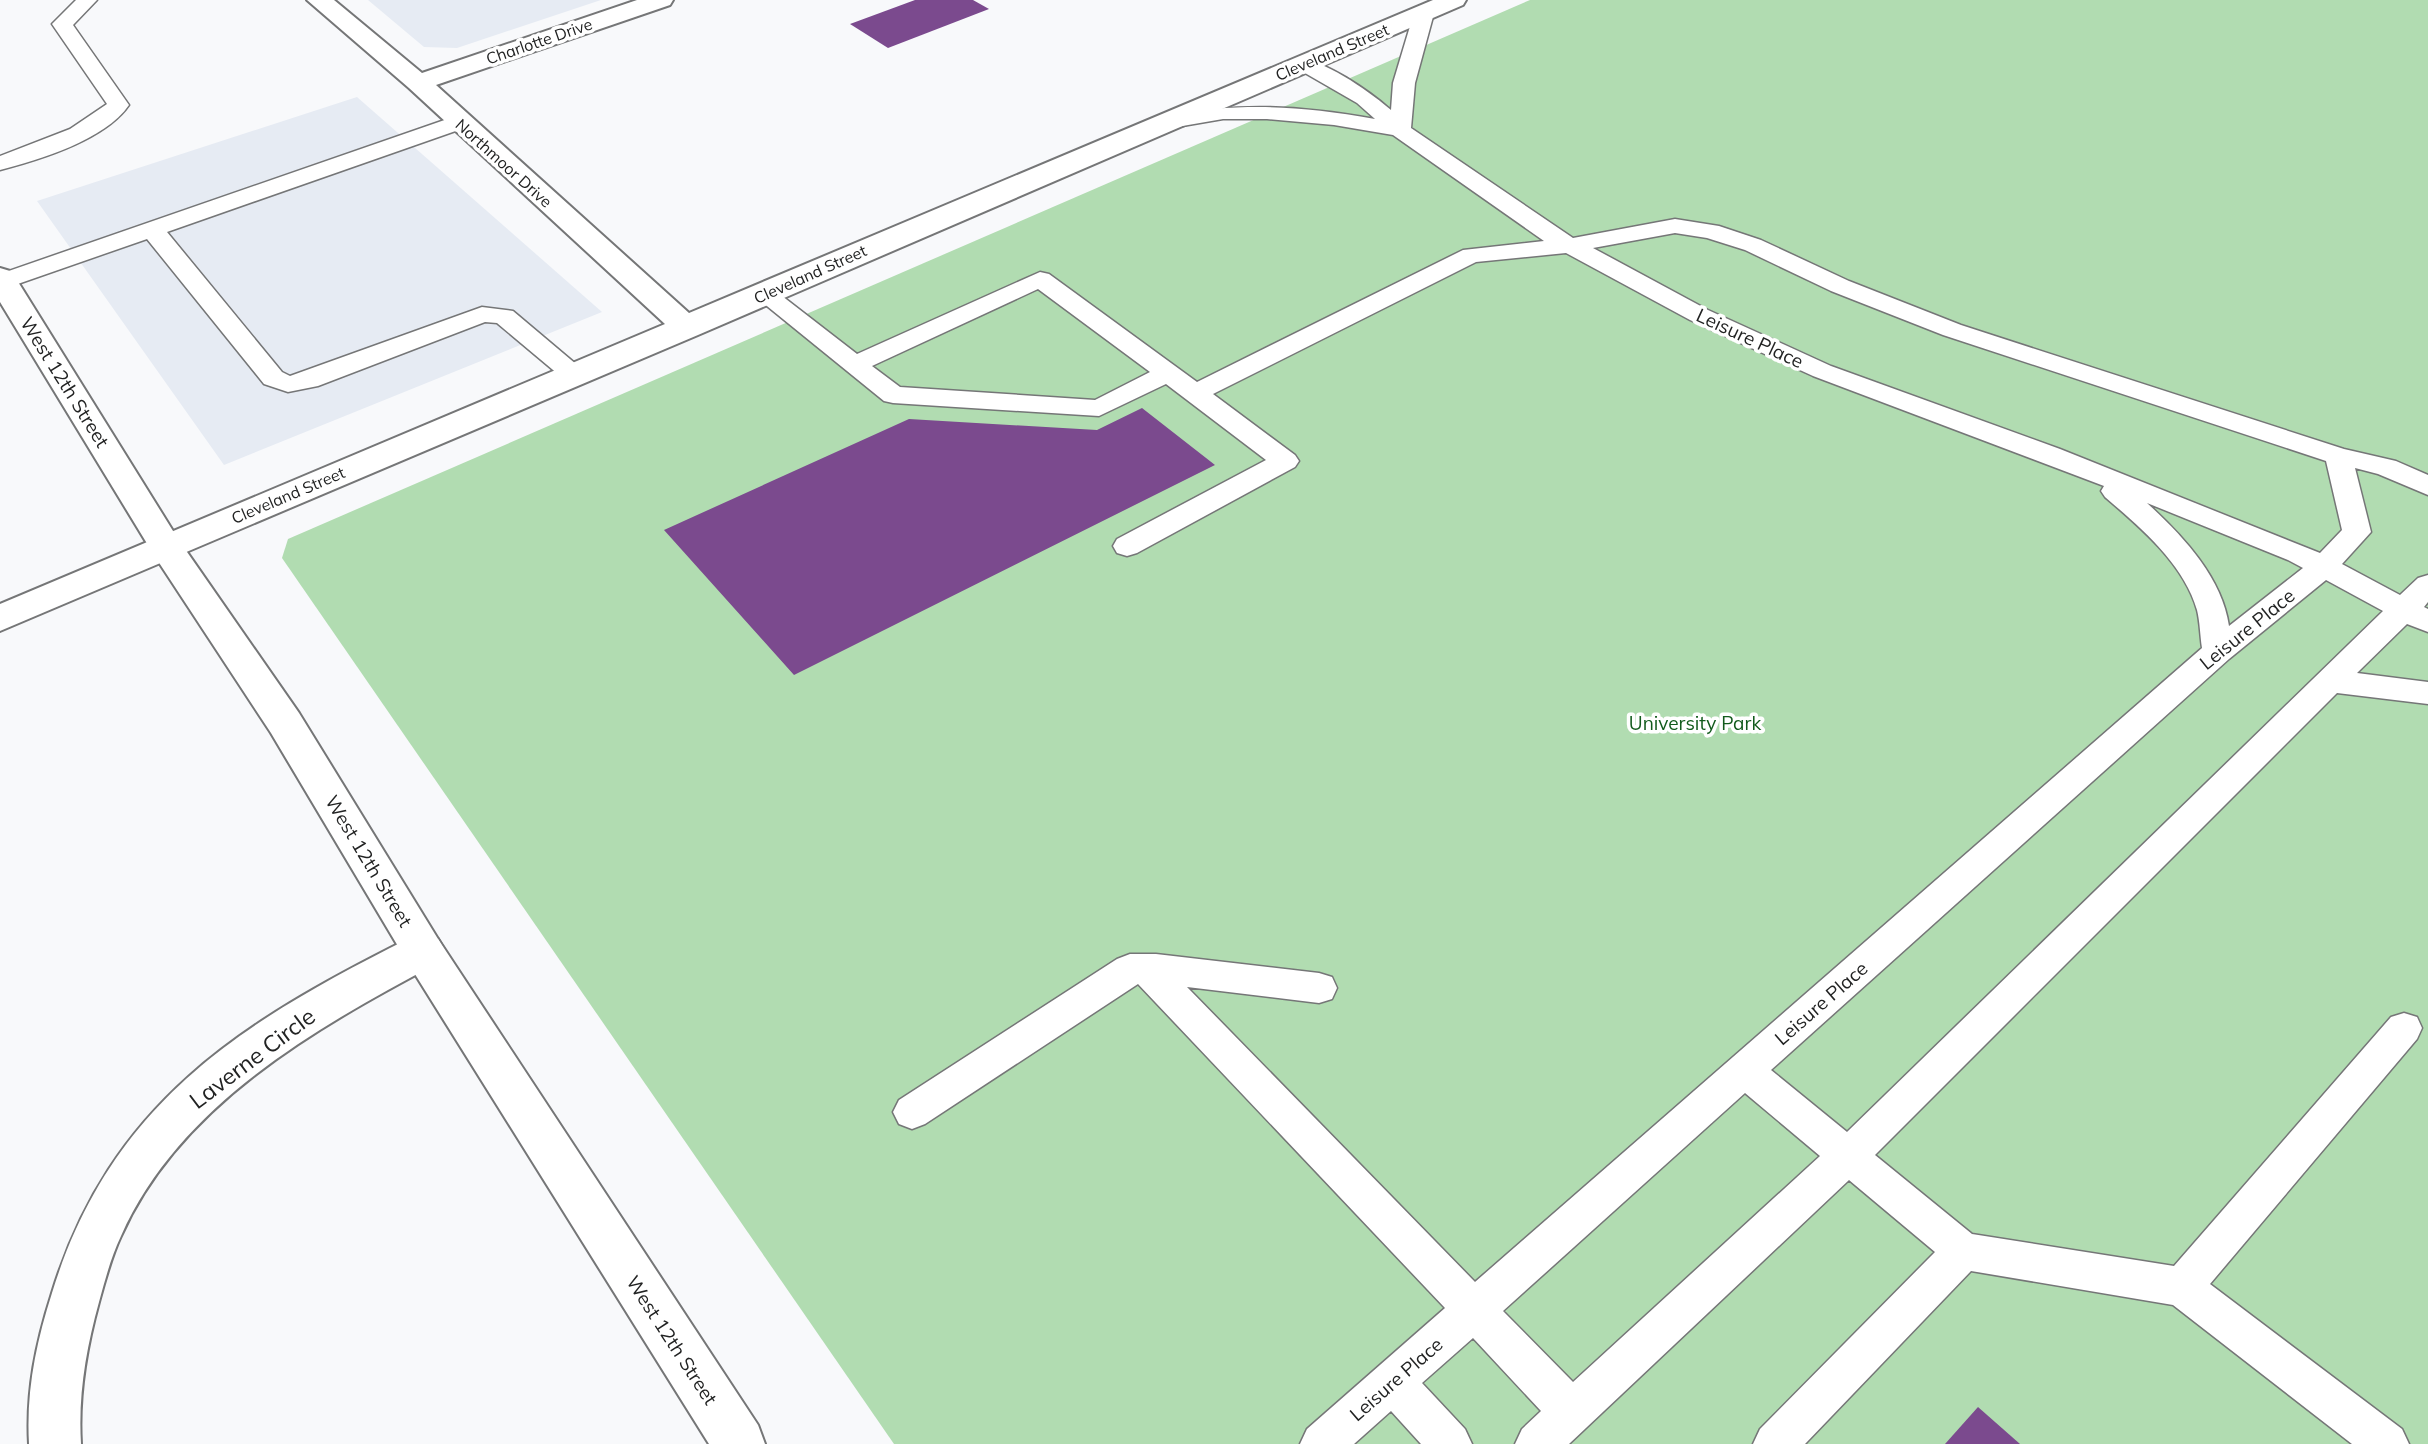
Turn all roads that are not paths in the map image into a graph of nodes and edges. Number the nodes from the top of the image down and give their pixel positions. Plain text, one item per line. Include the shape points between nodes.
1 (87, 0) edge
2 (319, 0) edge
3 (661, 0) edge
4 (1454, 0) edge
5 (1424, 13) junction
6 (1305, 65) junction
7 (418, 83) junction
8 (459, 122) junction
9 (1161, 122) junction
10 (1400, 130) junction
11 (0, 163) edge
12 (152, 229) junction
13 (1568, 246) junction
14 (2, 279) edge
15 (764, 294) junction
16 (687, 328) junction
17 (856, 364) junction
18 (1168, 373) junction
19 (574, 375) junction
20 (1195, 393) junction
21 (2338, 456) junction
22 (2085, 470) junction
23 (2428, 486) edge
24 (1127, 546) dead end
25 (166, 547) junction
26 (2323, 567) junction
27 (2428, 585) edge
28 (2416, 616) edge
29 (0, 618) edge
30 (2218, 651) junction
31 (2331, 681) junction
32 (2428, 693) edge
33 (423, 951) junction
34 (1146, 969) junction
35 (1319, 988) dead end
36 (2404, 1028) dead end
37 (1744, 1070) junction
38 (912, 1112) dead end
39 (1849, 1155) junction
40 (1963, 1251) junction
41 (2182, 1287) junction
42 (1475, 1309) junction
43 (1392, 1381) junction
44 (1572, 1412) junction
45 (55, 1444) edge
46 (739, 1444) edge
47 (1322, 1444) edge
48 (1450, 1444) edge
49 (1538, 1444) edge
50 (1775, 1444) edge
51 (2387, 1444) edge

1 - 11 lane via 62,24 118,105 100,124
2 - 7 street, Northmoor Drive
3 - 7 street, Charlotte Drive
4 - 5 street, Cleveland Street
5 - 6 street, Cleveland Street
5 - 10 lane via 1404,83
6 - 9 street, Cleveland Street
6 - 10 lane, Leisure Place via 1365,97
7 - 8 street, Northmoor Drive
8 - 12 lane
8 - 16 street, Northmoor Drive
9 - 10 lane, Leisure Place via 1223,113 1270,113
9 - 15 street, Cleveland Street
10 - 13 lane, Leisure Place
12 - 14 lane
12 - 19 lane via 273,379 288,384 309,380 482,314 504,316
13 - 20 lane via 1471,255
13 - 21 lane via 1675,226 1711,231 1951,330
13 - 22 lane, Leisure Place via 1822,371
14 - 25 street, West 12th Street
15 - 16 street, Cleveland Street
15 - 17 lane
16 - 19 street, Cleveland Street
17 - 18 lane via 893,395 1099,408
17 - 18 lane via 1040,279
18 - 20 lane
19 - 25 street, Cleveland Street
20 - 24 lane via 1285,461
21 - 23 lane via 2386,467
21 - 26 lane, Leisure Place via 2357,532
22 - 26 lane, Leisure Place
22 - 30 lane via 2163,534 2211,608
25 - 29 street, Cleveland Street
25 - 33 street, West 12th Street via 285,723
26 - 28 lane, Leisure Place
26 - 30 lane, Leisure Place
27 - 28 lane
28 - 31 lane
30 - 37 lane, Leisure Place
31 - 32 lane
31 - 39 lane
33 - 45 street, Laverne Circle via 350,988 221,1077 178,1116 127,1178 86,1260 57,1363 52,1407
33 - 46 street, West 12th Street
34 - 35 lane
34 - 38 lane via 1130,969
34 - 42 lane
36 - 41 lane
37 - 39 lane
37 - 42 lane, Leisure Place
39 - 40 lane
39 - 44 lane
40 - 41 lane
40 - 50 lane
41 - 51 lane
42 - 43 lane, Leisure Place
42 - 44 lane
43 - 47 lane, Leisure Place
43 - 48 lane
44 - 49 lane

